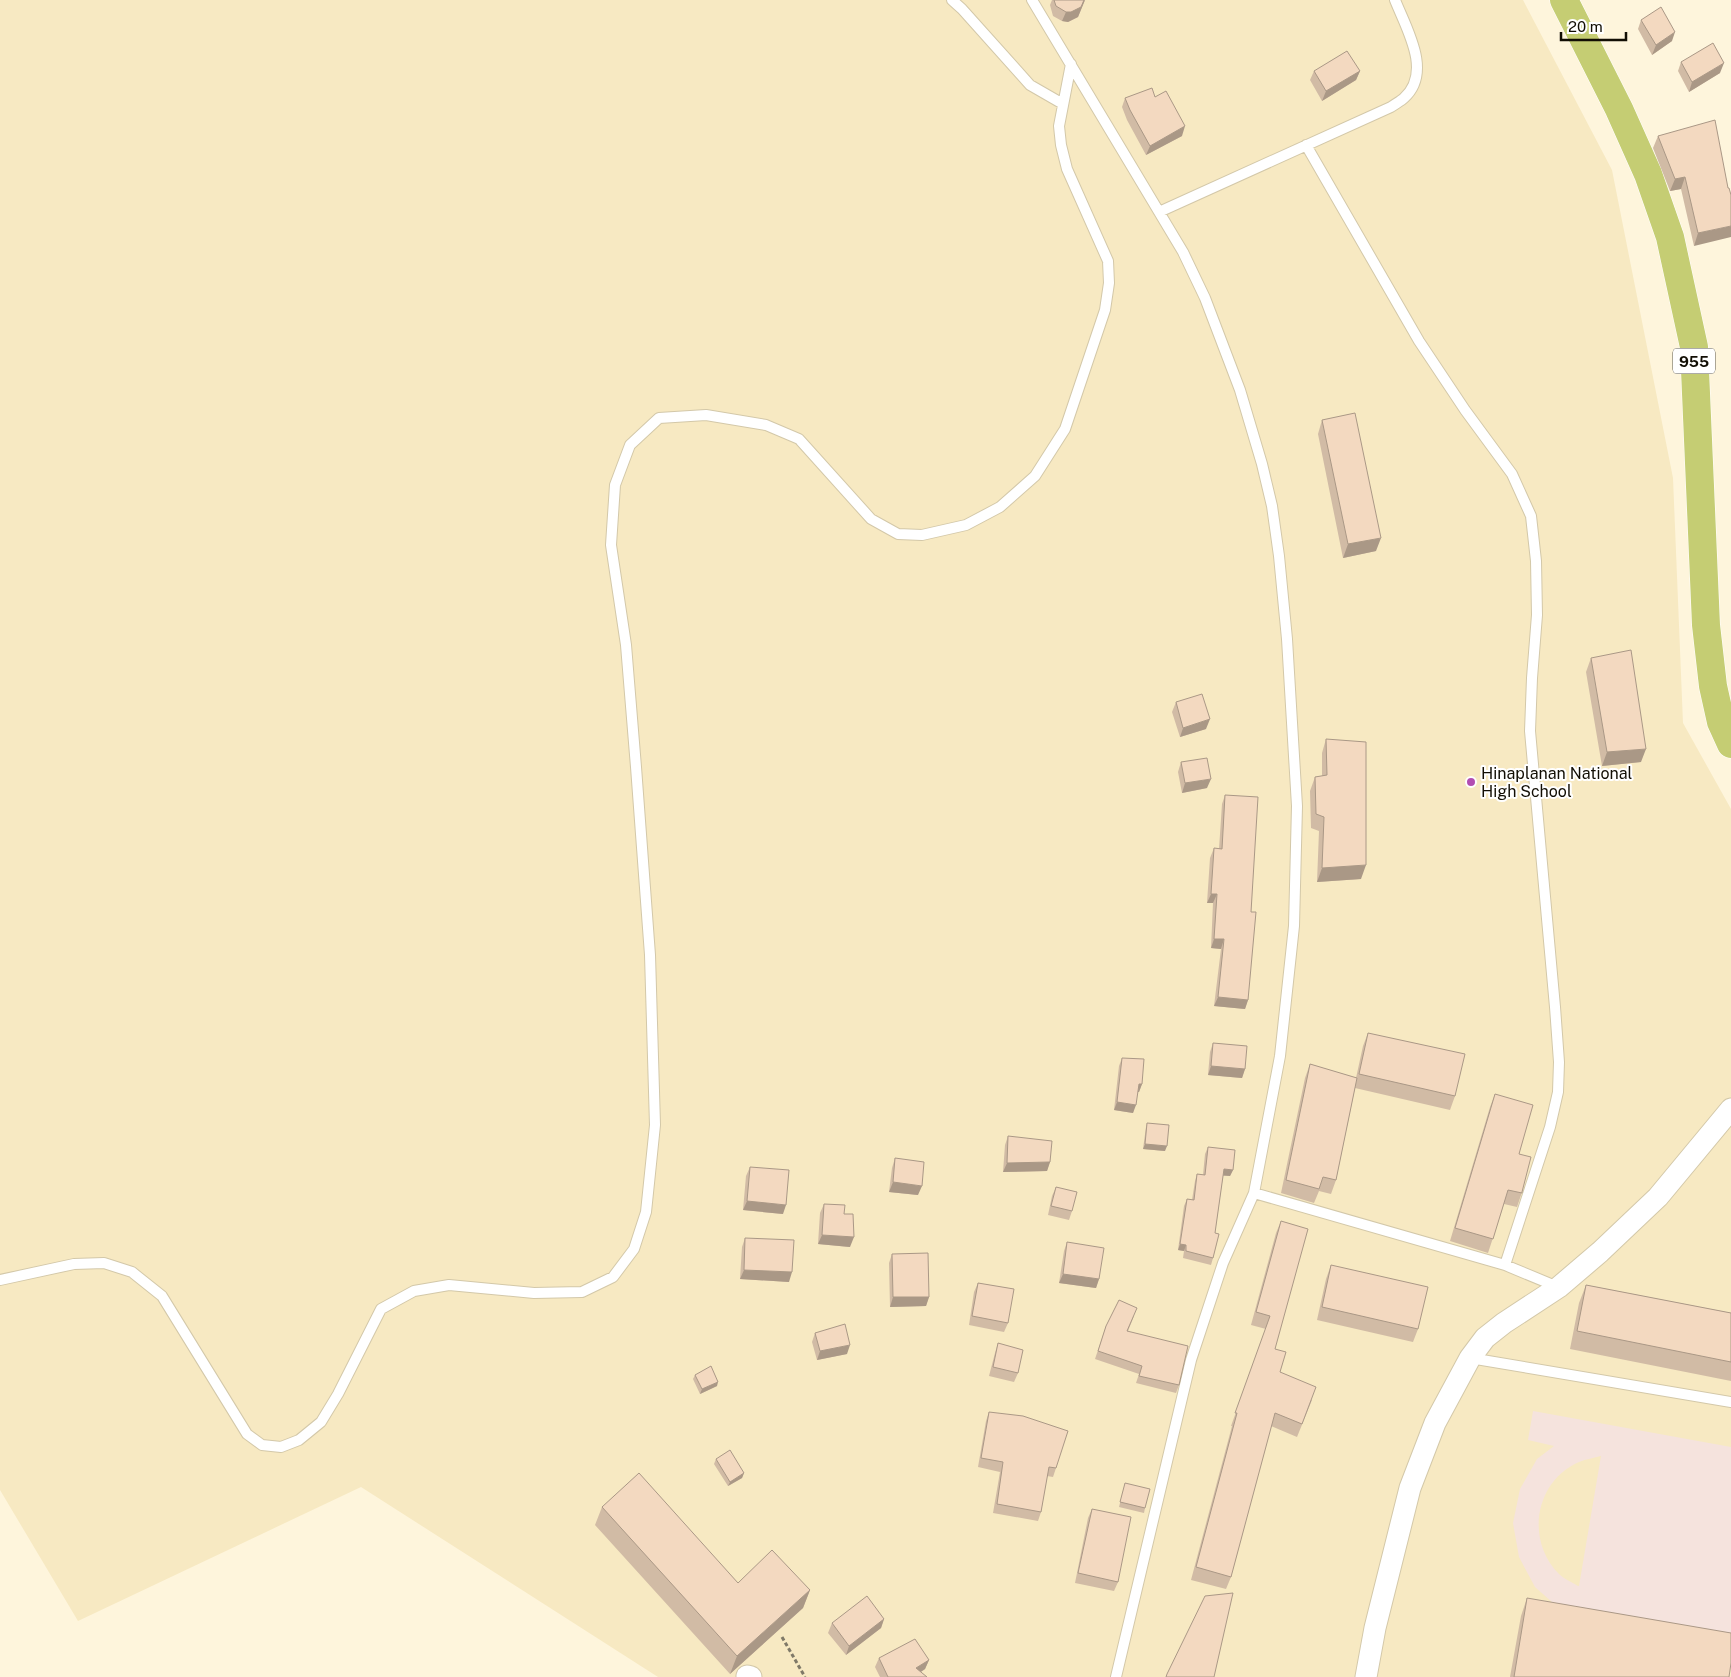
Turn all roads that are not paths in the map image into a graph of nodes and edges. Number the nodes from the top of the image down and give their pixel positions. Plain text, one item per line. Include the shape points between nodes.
1 (952, 0) edge
2 (1032, 0) edge
3 (1395, 0) edge
4 (1564, 0) edge
5 (1071, 64) junction
6 (1063, 104) junction
7 (1306, 145) junction
8 (1159, 212) junction
9 (1731, 744) edge
10 (1731, 1109) edge
11 (1254, 1193) junction
12 (1506, 1265) junction
13 (0, 1280) edge
14 (1559, 1288) junction
15 (1470, 1358) junction
16 (1731, 1402) edge
17 (1116, 1677) edge
18 (1366, 1677) edge

1 - 6 lane via 1030,85
2 - 5 lane
3 - 7 lane via 1417,59 1413,86 1405,98 1391,107
4 - 9 main road, 955 via 1619,108 1648,174 1670,236 1694,347 1706,625 1713,686
5 - 6 lane
5 - 8 lane
6 - 13 lane via 1059,126 1061,145 1067,169 1108,261 1108,292 1105,310 1065,429 1035,476 1000,507 966,525 922,535 898,534 872,519 799,439 766,425 706,415 659,418 630,445 615,485 611,545 626,645 636,767 650,955 655,1125 646,1212 634,1249 613,1277 582,1292 534,1293 449,1285 414,1291 381,1309 321,1422 299,1440 281,1447 262,1445 247,1434 162,1296 132,1272 104,1263 74,1264
7 - 8 lane
7 - 12 lane via 1419,341 1512,474 1531,516 1536,561 1536,615 1530,731 1555,1007 1558,1092
8 - 11 lane via 1205,298 1240,390 1272,506 1287,639 1297,806 1294,926 1280,1056
10 - 14 street via 1658,1197
11 - 12 lane
11 - 17 lane via 1223,1263 1191,1360
12 - 14 lane
14 - 15 street via 1504,1323 1485,1338
15 - 16 lane
15 - 18 street via 1435,1423 1410,1488

